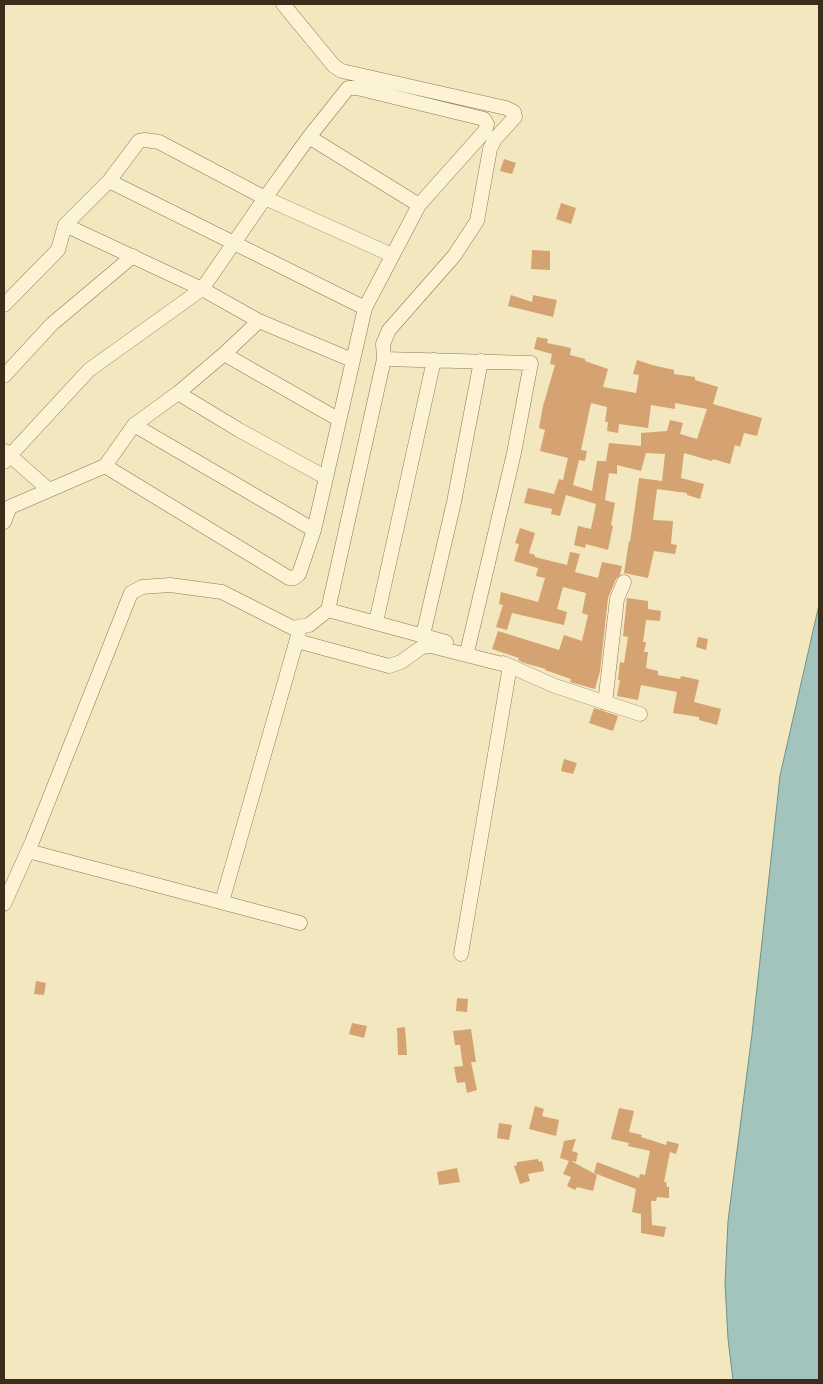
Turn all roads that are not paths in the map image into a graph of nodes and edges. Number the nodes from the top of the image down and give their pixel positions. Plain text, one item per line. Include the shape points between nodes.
1 (283, 4) edge
2 (309, 137) junction
3 (109, 181) junction
4 (265, 198) junction
5 (420, 205) junction
6 (65, 225) junction
7 (235, 242) junction
8 (392, 255) junction
9 (133, 256) junction
10 (202, 289) junction
11 (4, 305) edge
12 (365, 308) junction
13 (259, 321) junction
14 (224, 354) junction
15 (384, 359) junction
16 (352, 360) junction
17 (434, 360) junction
18 (481, 362) junction
19 (4, 376) edge
20 (178, 393) junction
21 (338, 419) junction
22 (134, 425) junction
23 (6, 456) edge
24 (105, 466) junction
25 (325, 478) junction
26 (49, 490) junction
27 (4, 522) edge
28 (314, 530) junction
29 (624, 582) dead end
30 (328, 610) junction
31 (376, 622) junction
32 (300, 627) junction
33 (423, 635) junction
34 (296, 641) junction
35 (468, 648) junction
36 (510, 666) junction
37 (605, 703) junction
38 (640, 714) dead end
39 (28, 852) junction
40 (222, 902) junction
41 (4, 904) edge
42 (300, 923) dead end
43 (461, 954) dead end

1 - 15 street via 342,72 514,112 515,117 490,148 477,221 454,256 389,330 383,344
2 - 4 street
2 - 5 street
2 - 5 street via 348,88 484,119 487,124 485,131
3 - 4 street via 139,141 145,140 158,142
3 - 6 street
3 - 7 street
4 - 7 street
4 - 8 street
5 - 8 street
6 - 9 street
6 - 11 street via 58,250
7 - 10 street
7 - 12 street
8 - 12 street
9 - 10 street
9 - 19 street via 52,324
10 - 13 street
10 - 23 street via 89,370
12 - 16 street
13 - 14 street
13 - 16 street
14 - 20 street
14 - 21 street
15 - 17 street
15 - 30 street
16 - 21 street
17 - 18 street
17 - 31 street
18 - 33 street via 454,502
18 - 35 street via 531,363 514,453
20 - 22 street
20 - 25 street
21 - 25 street
22 - 24 street
22 - 28 street
23 - 26 street
24 - 26 street
24 - 28 street via 289,578 299,574
25 - 28 street
26 - 27 street via 10,507
29 - 37 street via 617,599
30 - 31 street
30 - 32 street via 309,626
31 - 33 street
32 - 34 street
32 - 39 street via 293,628 222,592 170,585 142,587 131,593
33 - 35 street
34 - 36 street via 389,666 401,662 422,647 431,646
34 - 40 street
35 - 36 street
36 - 37 street
36 - 43 street
37 - 38 street
39 - 40 street
39 - 41 street
40 - 42 street

